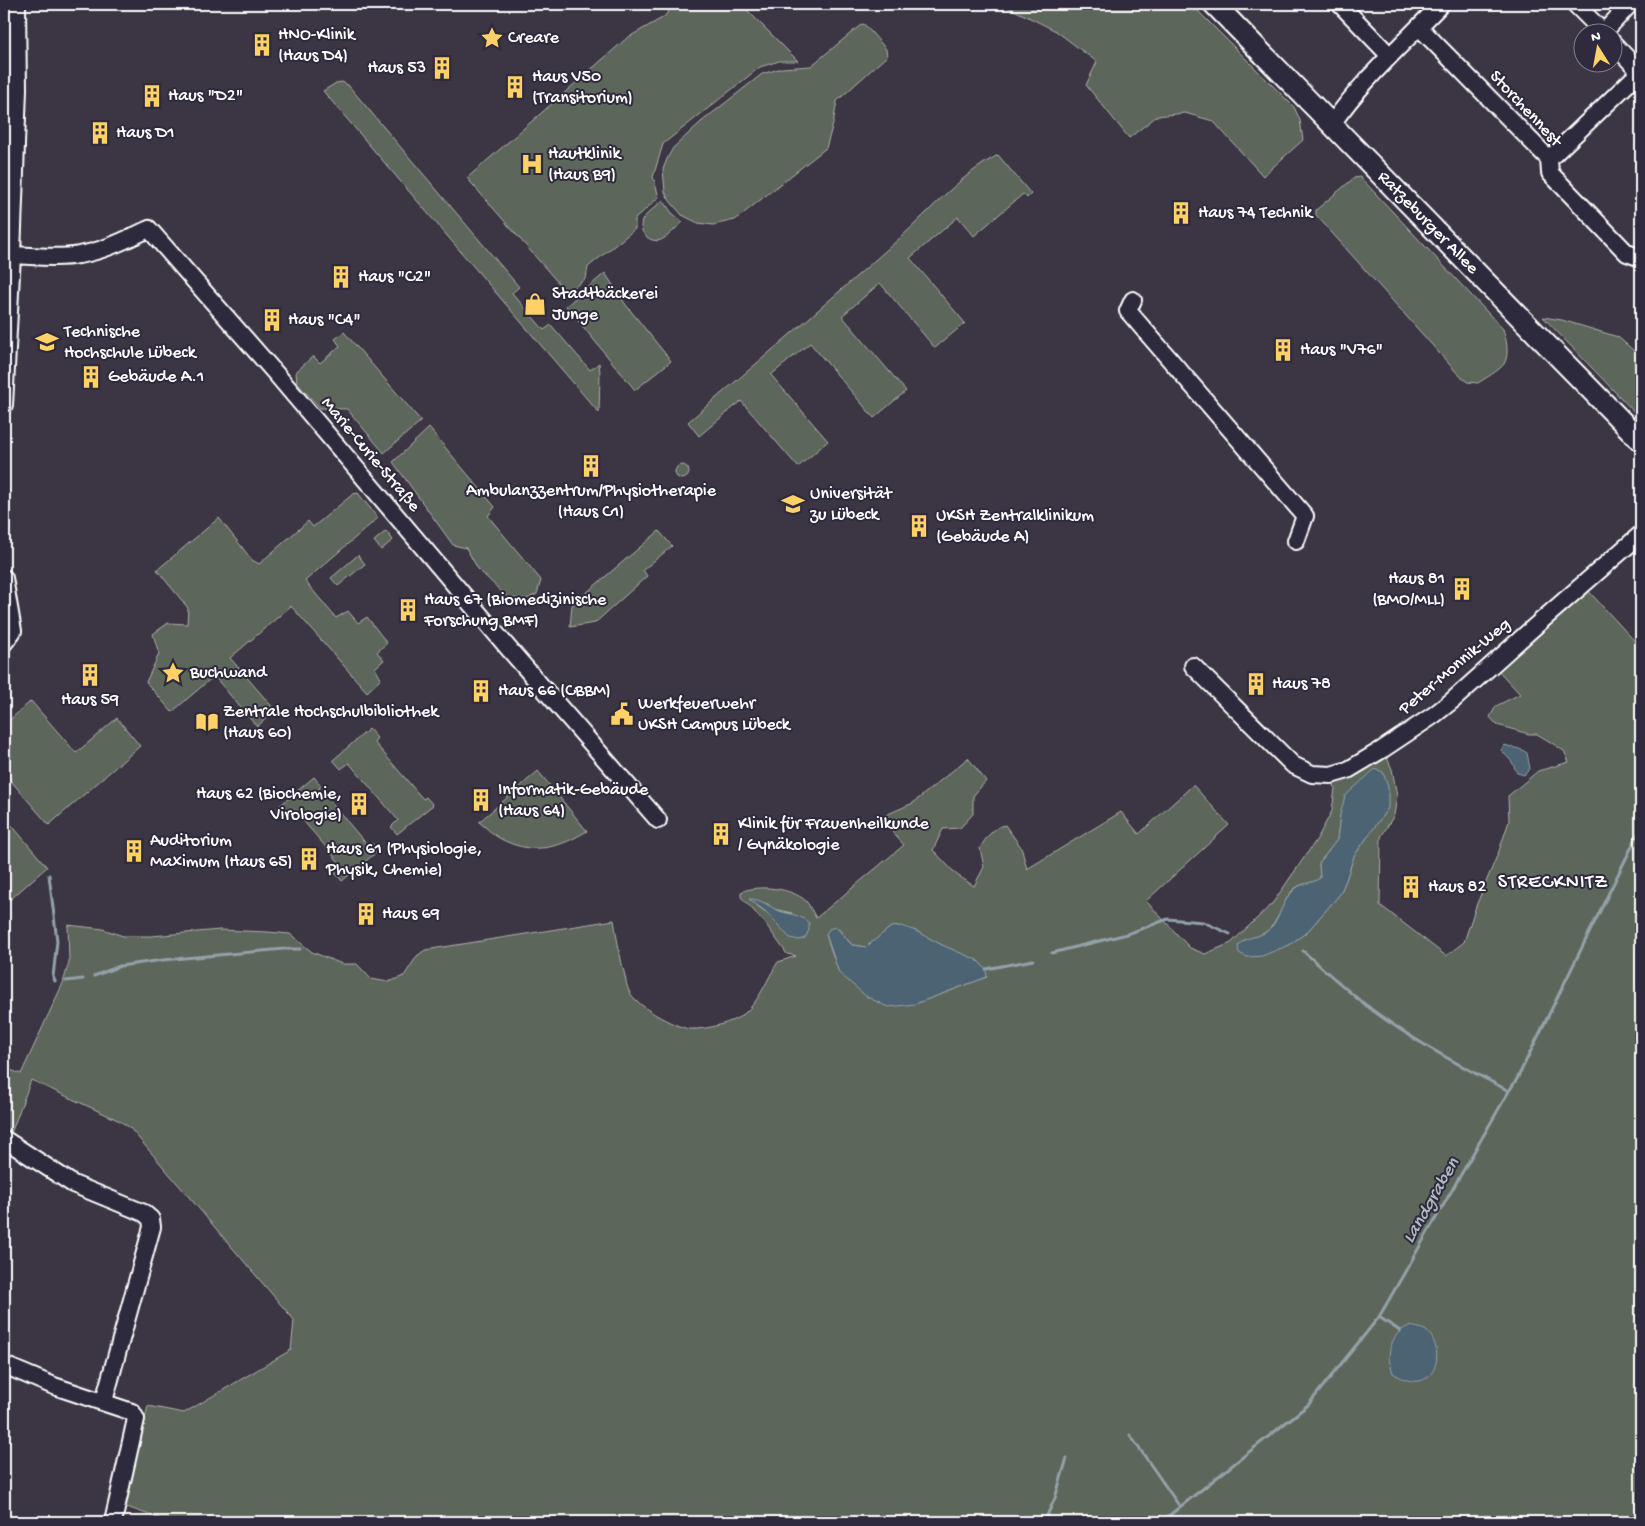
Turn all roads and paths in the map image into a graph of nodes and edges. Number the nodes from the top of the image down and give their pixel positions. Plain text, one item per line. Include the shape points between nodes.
1 (17, 4) edge
2 (1214, 4) edge
3 (1340, 4) edge
4 (1441, 4) edge
5 (1575, 4) edge
6 (1630, 4) edge
7 (1594, 22) edge
8 (1613, 22) edge
9 (1419, 27) junction
10 (1622, 52) edge
11 (1390, 56) junction
12 (1641, 71) edge
13 (1332, 124) junction
14 (1549, 159) junction
15 (12, 255) junction
16 (1641, 258) edge
17 (1133, 300) dead end
18 (4, 406) edge
19 (1641, 441) edge
20 (1641, 534) edge
21 (1296, 541) dead end
22 (4, 578) edge
23 (8, 637) edge
24 (1193, 666) dead end
25 (658, 820) dead end
26 (4, 1139) edge
27 (4, 1365) edge
28 (104, 1401) junction
29 (113, 1522) edge

1 - 15 street via 18,89
2 - 13 main road, Ratzeburger Allee
3 - 11 street
4 - 9 street
5 - 7 street
6 - 8 street
9 - 11 street
9 - 14 street, Storchennest
10 - 12 street
11 - 13 street
12 - 14 street
13 - 19 main road, Ratzeburger Allee
14 - 16 street, Storchennest via 1550,173 1627,253
15 - 18 street
15 - 25 street, Marie-Curie-Straße via 79,255 118,244 150,229
17 - 21 street via 1128,311 1306,516
20 - 24 street, Peter-Monnik-Weg via 1434,715 1348,770 1331,775 1312,774 1293,765
22 - 23 street
26 - 28 street via 73,1184 144,1213 151,1219 152,1227
27 - 28 street via 54,1386
28 - 29 street via 132,1412 136,1419

